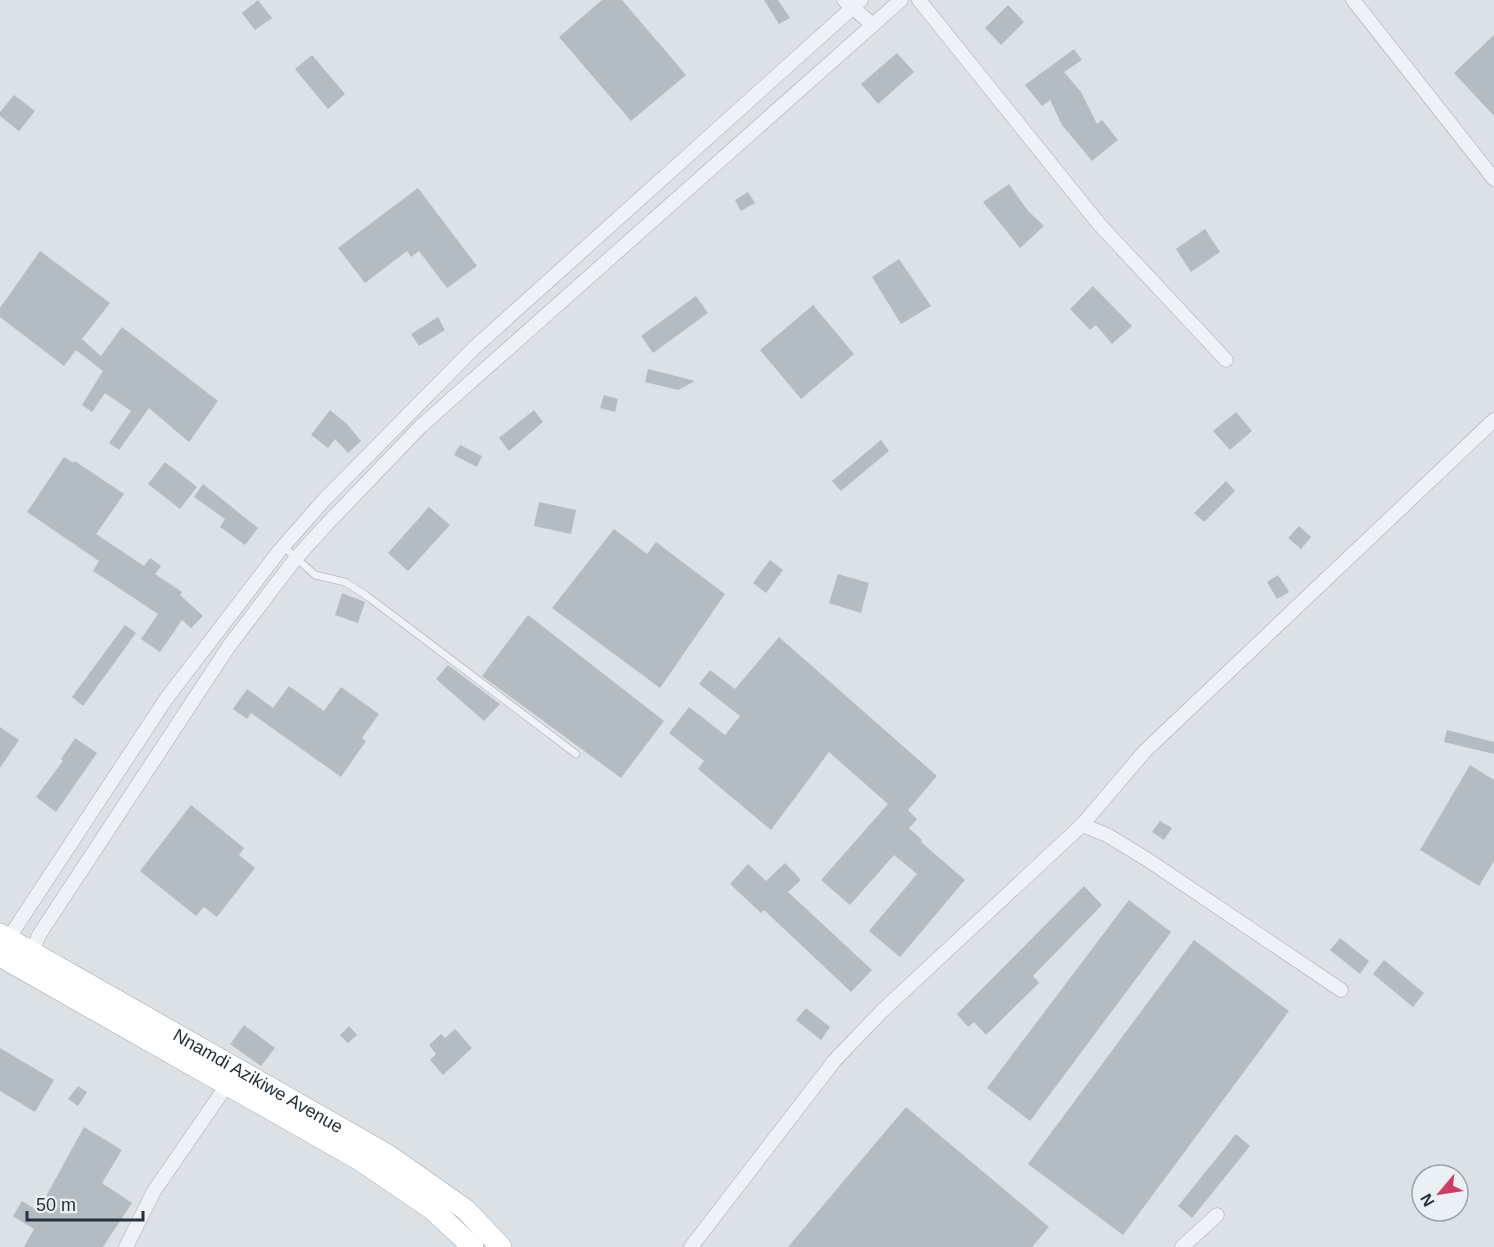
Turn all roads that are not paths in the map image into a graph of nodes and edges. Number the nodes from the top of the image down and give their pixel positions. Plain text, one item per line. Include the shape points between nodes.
1 (901, 0) edge
2 (920, 0) edge
3 (1353, 0) edge
4 (853, 2) edge
5 (873, 25) junction
6 (1494, 179) edge
7 (1226, 360) dead end
8 (1494, 420) edge
9 (283, 546) junction
10 (296, 558) junction
11 (576, 754) dead end
12 (1082, 825) junction
13 (3, 943) edge
14 (32, 952) junction
15 (1341, 990) dead end
16 (227, 1085) junction
17 (1217, 1215) dead end
18 (126, 1247) edge
19 (473, 1247) edge
20 (501, 1247) edge
21 (691, 1247) edge
22 (1182, 1247) edge

1 - 5 street
2 - 7 street via 1099,224
3 - 6 street
4 - 5 street
4 - 9 street via 466,355
5 - 10 street via 421,426
8 - 12 street via 1145,751
9 - 10 lane
9 - 13 street via 166,699
10 - 11 lane via 315,575 345,582 367,596
10 - 14 street via 229,646 110,824
12 - 15 street via 1148,860
12 - 21 street via 882,1011 835,1060
13 - 14 main road, Nnamdi Azikiwe Avenue
13 - 16 main road, Nnamdi Azikiwe Avenue
14 - 20 main road, Nnamdi Azikiwe Avenue via 388,1155 466,1210
16 - 18 street via 154,1191
16 - 19 main road, Nnamdi Azikiwe Avenue via 360,1160 432,1209
17 - 22 street

